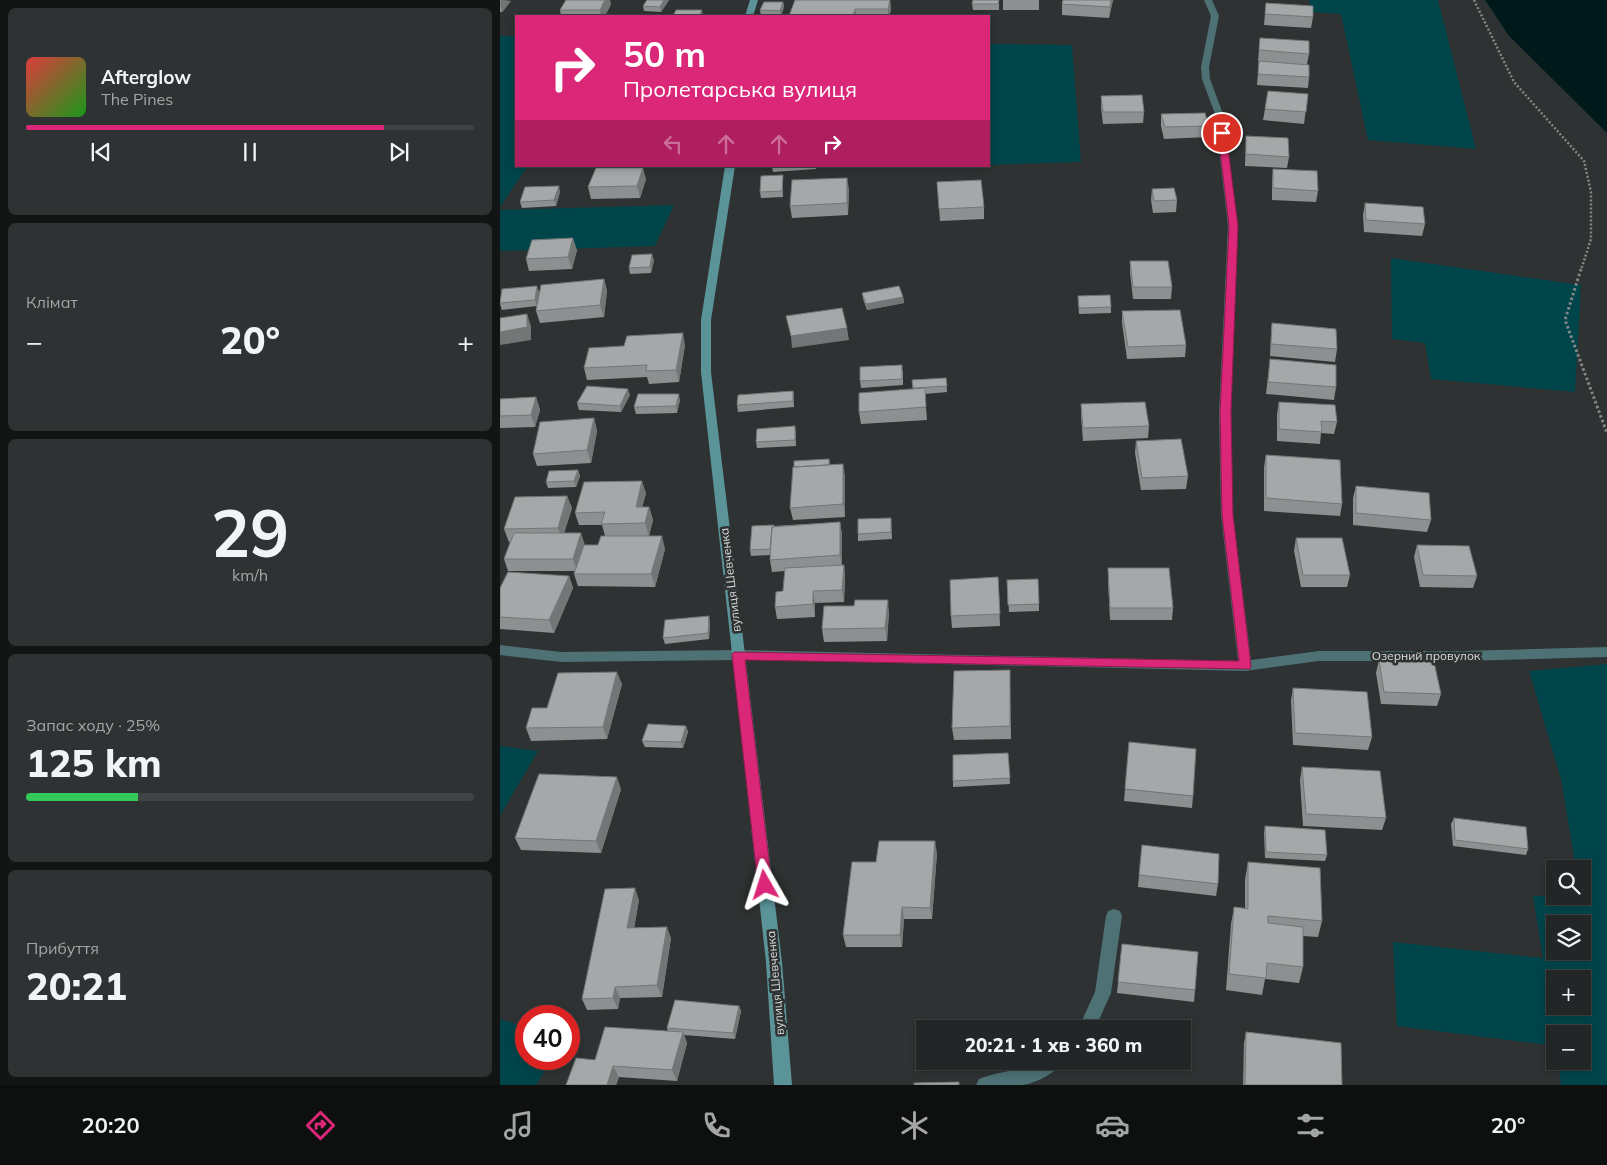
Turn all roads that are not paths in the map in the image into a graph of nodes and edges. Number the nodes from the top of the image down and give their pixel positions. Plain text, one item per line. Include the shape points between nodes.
1 (754, 0) edge
2 (1208, 0) edge
3 (749, 15) edge
4 (730, 167) edge
5 (500, 650) edge
6 (1607, 652) edge
7 (738, 655) junction
8 (1245, 666) junction
9 (1114, 916) dead end
10 (1090, 1020) edge
11 (1039, 1070) edge
12 (783, 1085) edge
13 (985, 1085) edge

1 - 3 street
2 - 8 street via 1215,16 1204,67 1220,114 1233,226 1225,412 1227,515
4 - 7 street, вулиця Шевченка via 706,320 706,372
5 - 7 street, Озерний провулок via 561,657
6 - 8 street, Озерний провулок via 1319,656
7 - 8 street, Озерний провулок
7 - 12 street, вулиця Шевченка via 774,962
9 - 10 street via 1103,993
11 - 13 street via 1007,1083

